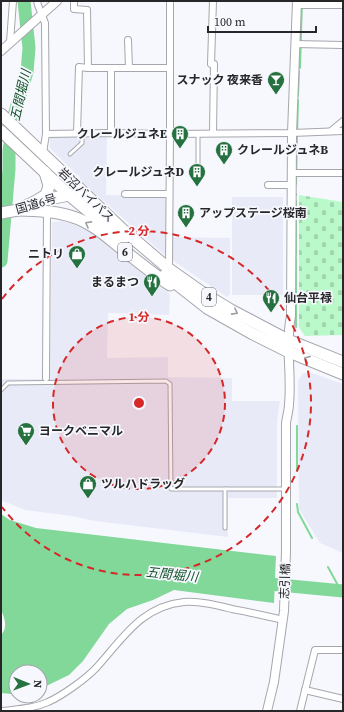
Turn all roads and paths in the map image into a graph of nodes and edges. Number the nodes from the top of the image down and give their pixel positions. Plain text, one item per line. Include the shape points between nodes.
1 (13, 1) edge
2 (37, 1) edge
3 (57, 1) edge
4 (74, 1) edge
5 (170, 1) edge
6 (213, 1) edge
7 (300, 4) edge
8 (343, 5) edge
9 (40, 16) junction
10 (128, 40) dead end
11 (10, 42) junction
12 (299, 44) junction
13 (343, 45) edge
14 (1, 51) edge
15 (88, 68) junction
16 (111, 68) junction
17 (129, 68) junction
18 (170, 68) junction
19 (4, 117) edge
20 (343, 121) edge
21 (331, 131) junction
22 (343, 131) edge
23 (2, 132) edge
24 (80, 133) junction
25 (111, 133) junction
26 (198, 133) junction
27 (213, 133) junction
28 (295, 133) junction
29 (46, 134) junction
30 (170, 134) junction
31 (43, 153) junction
32 (70, 154) dead end
33 (198, 170) dead end
34 (45, 172) junction
35 (295, 173) junction
36 (342, 173) edge
37 (268, 184) dead end
38 (291, 185) junction
39 (125, 194) dead end
40 (170, 194) junction
41 (69, 195) junction
42 (34, 202) junction
43 (94, 202) junction
44 (18, 210) junction
45 (47, 211) junction
46 (1, 213) edge
47 (169, 269) junction
48 (200, 303) junction
49 (288, 340) junction
50 (289, 352) junction
51 (343, 362) edge
52 (343, 374) edge
53 (46, 378) dead end
54 (1, 390) edge
55 (225, 489) junction
56 (286, 489) junction
57 (225, 528) dead end
58 (283, 615) junction
59 (343, 650) edge
60 (305, 690) junction
61 (343, 699) edge
62 (1, 711) edge
63 (267, 711) edge
64 (300, 711) edge

1 - 11 street
2 - 9 street
3 - 9 street
4 - 15 street via 74,10 87,10
5 - 18 street
6 - 27 street
7 - 8 street
7 - 12 street, 志引橋
9 - 11 street
9 - 29 street via 45,23
10 - 17 street
11 - 14 street
12 - 13 street
12 - 28 street, 志引橋
15 - 16 street
15 - 24 street via 78,67
16 - 17 street
16 - 25 street
17 - 18 street
18 - 30 street
19 - 31 highway, 岩沼バイパス / 4
20 - 21 street
21 - 22 street
21 - 28 street
23 - 34 highway, 岩沼バイパス / 4
24 - 25 street
24 - 29 street
24 - 32 lane via 82,143
25 - 30 street
26 - 27 street
26 - 30 street
26 - 33 lane
27 - 28 street
28 - 35 street, 志引橋
29 - 31 street
30 - 40 street
31 - 43 highway, 岩沼バイパス / 4
34 - 41 highway, 岩沼バイパス / 4
34 - 42 highway via 49,186 46,195
35 - 36 street
35 - 38 street, 志引橋
37 - 38 street
38 - 49 street, 志引橋 via 291,316
39 - 40 street
40 - 47 street
41 - 42 highway, 国道6号 / 6
41 - 43 highway, 国道6号 / 6 via 81,196
41 - 48 highway, 岩沼バイパス / 4
42 - 44 highway, 国道6号 / 6
43 - 47 highway, 岩沼バイパス / 4
44 - 45 highway, 6
44 - 46 highway, 国道6号 / 6
48 -> 45 highway, 6 via 154,274 92,226 74,217
45 - 53 street
47 -> 49 highway, 岩沼バイパス / 4 via 231,310
48 - 50 highway, 岩沼バイパス / 4
49 - 50 street, 志引橋
49 - 51 highway, 岩沼バイパス / 4
52 -> 50 highway, 岩沼バイパス / 4
50 - 56 street, 志引橋 via 290,403 286,422
54 - 55 lane via 8,383 166,381 170,384 171,489
55 - 56 lane
55 - 57 lane
56 - 58 street, 志引橋
58 - 62 street via 208,603 185,602 166,605 154,610 135,624 96,668 50,702 36,707
58 - 63 street, 志引橋 via 274,682
59 - 60 street via 315,650
60 - 61 street
60 - 64 street

